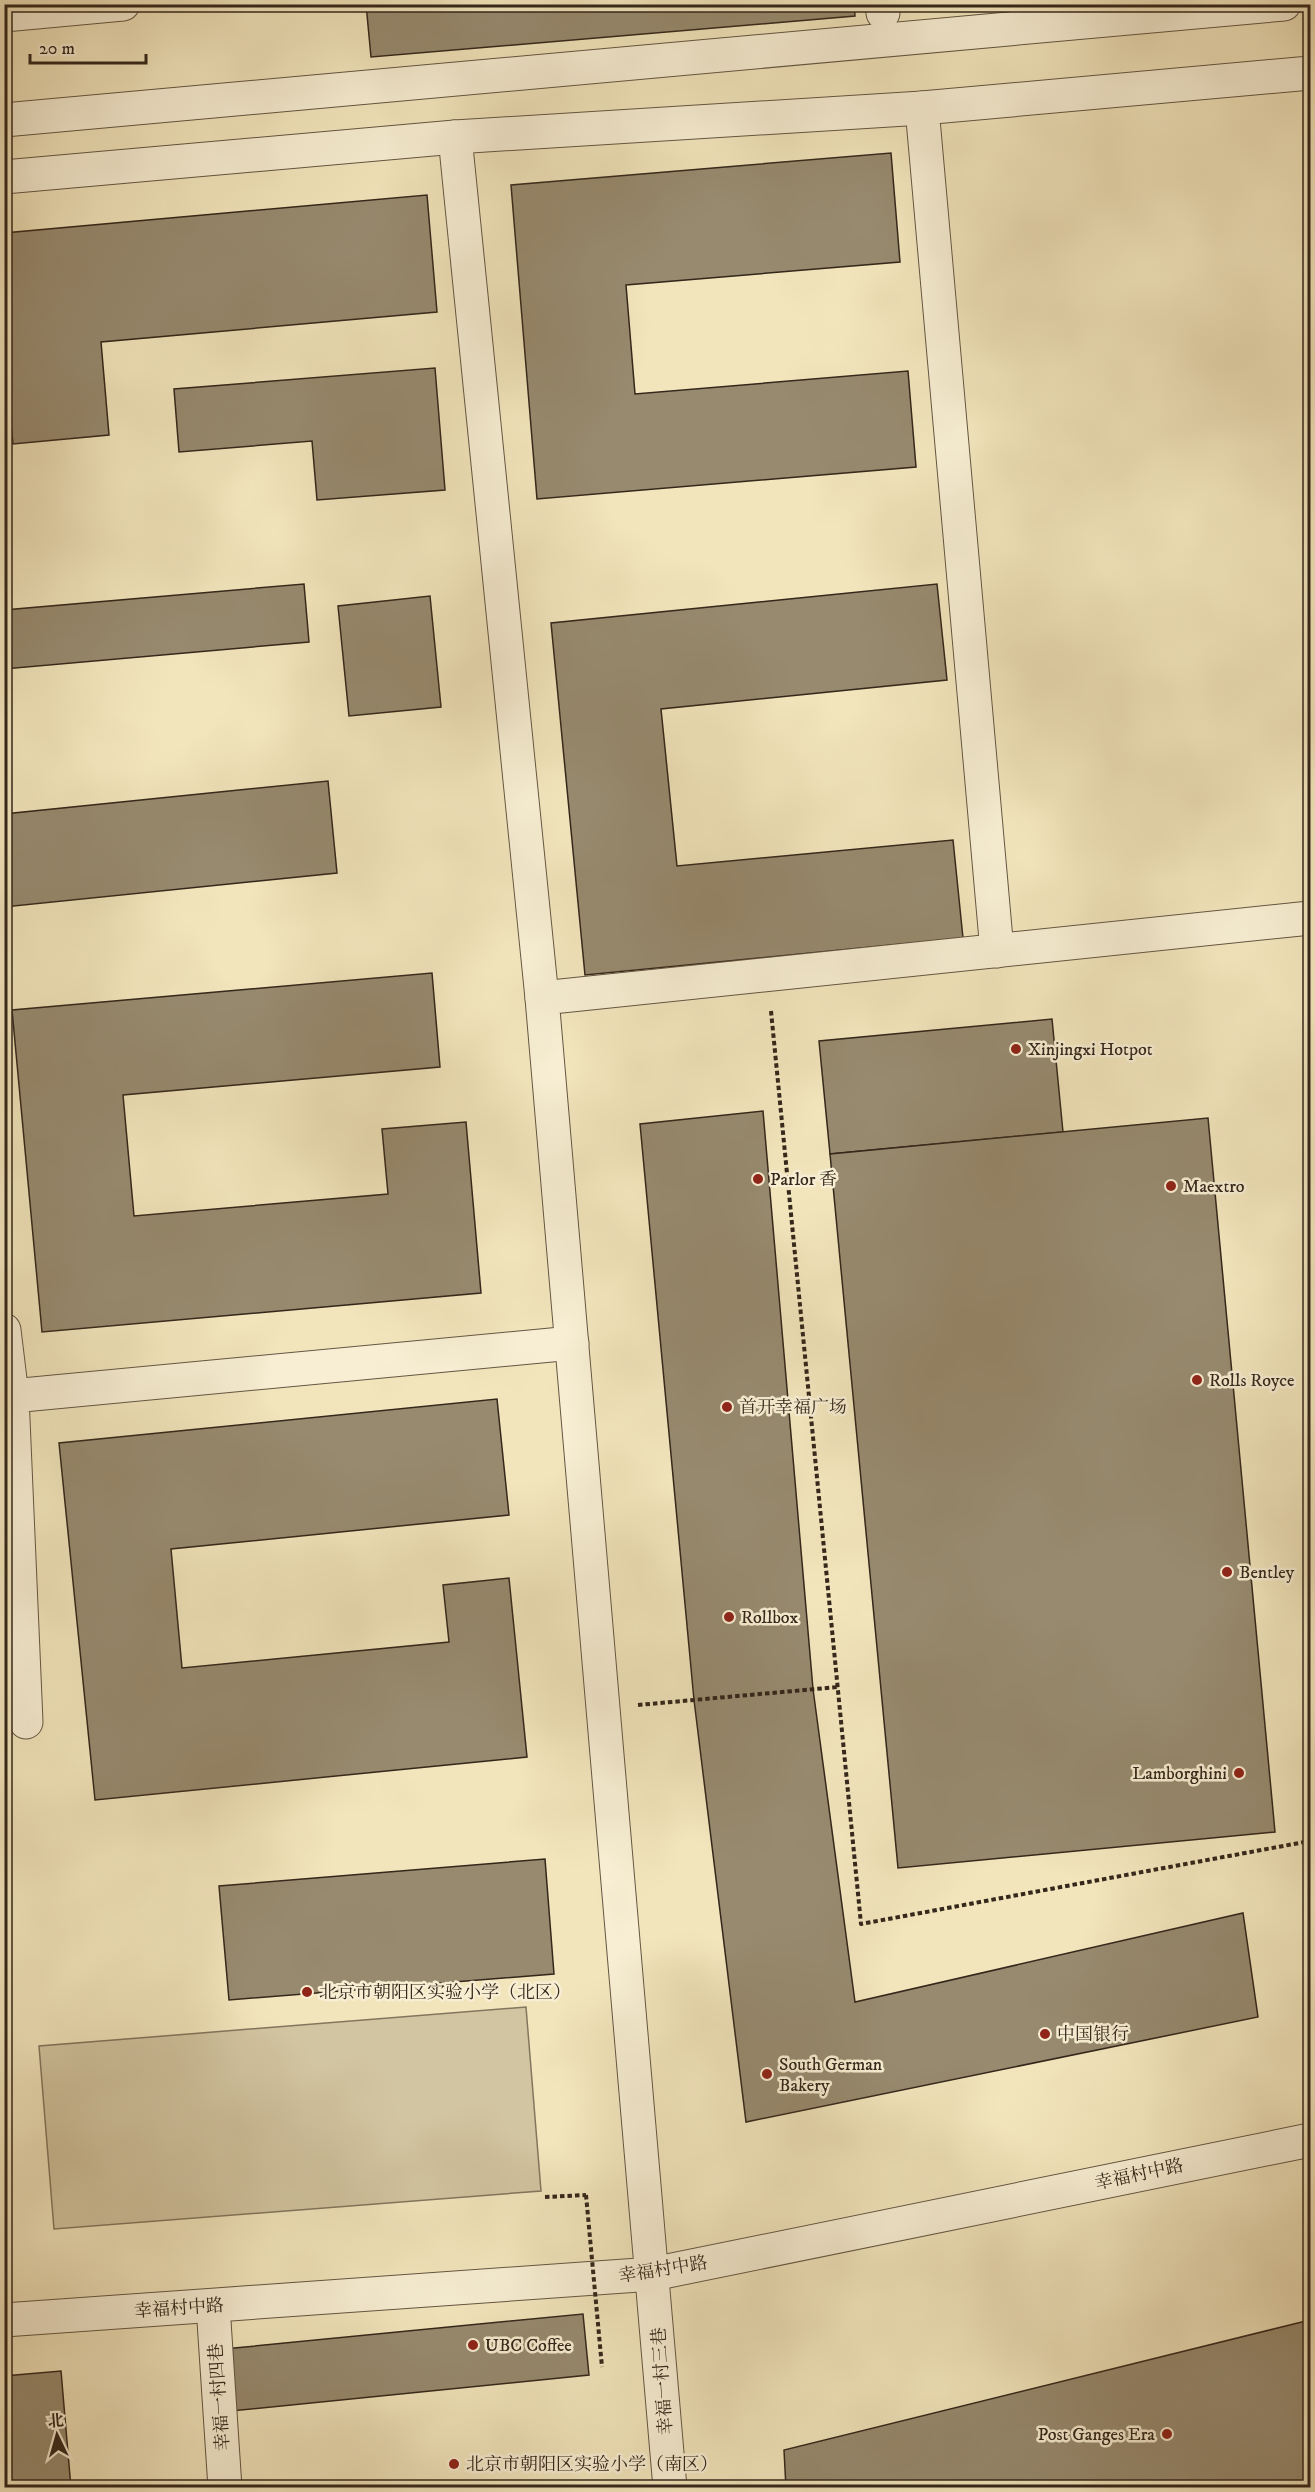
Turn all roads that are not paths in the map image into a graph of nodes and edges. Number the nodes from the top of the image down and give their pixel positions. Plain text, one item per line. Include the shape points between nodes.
1 (123, 4) edge
2 (1284, 4) edge
3 (4, 15) edge
4 (1311, 73) edge
5 (922, 108) junction
6 (4, 120) edge
7 (455, 137) junction
8 (4, 177) edge
9 (1311, 918) edge
10 (998, 951) junction
11 (542, 998) junction
12 (4, 1330) edge
13 (572, 1343) junction
14 (12, 1396) junction
15 (26, 1722) dead end
16 (1311, 2140) edge
17 (653, 2274) junction
18 (213, 2306) junction
19 (4, 2320) edge
20 (225, 2487) edge
21 (670, 2487) edge

1 - 3 street
2 - 6 street
4 - 5 street
5 - 7 street
5 - 10 street
7 - 8 street
7 - 11 street, 幸福一村三巷
9 - 10 street
10 - 11 street
11 - 13 street, 幸福一村三巷
12 - 14 street
13 - 14 street
13 - 17 street, 幸福一村三巷
14 - 15 street
16 - 17 street, 幸福村中路
17 - 18 street, 幸福村中路
17 - 21 street, 幸福一村三巷
18 - 19 street, 幸福村中路
18 - 20 street, 幸福一村四巷

